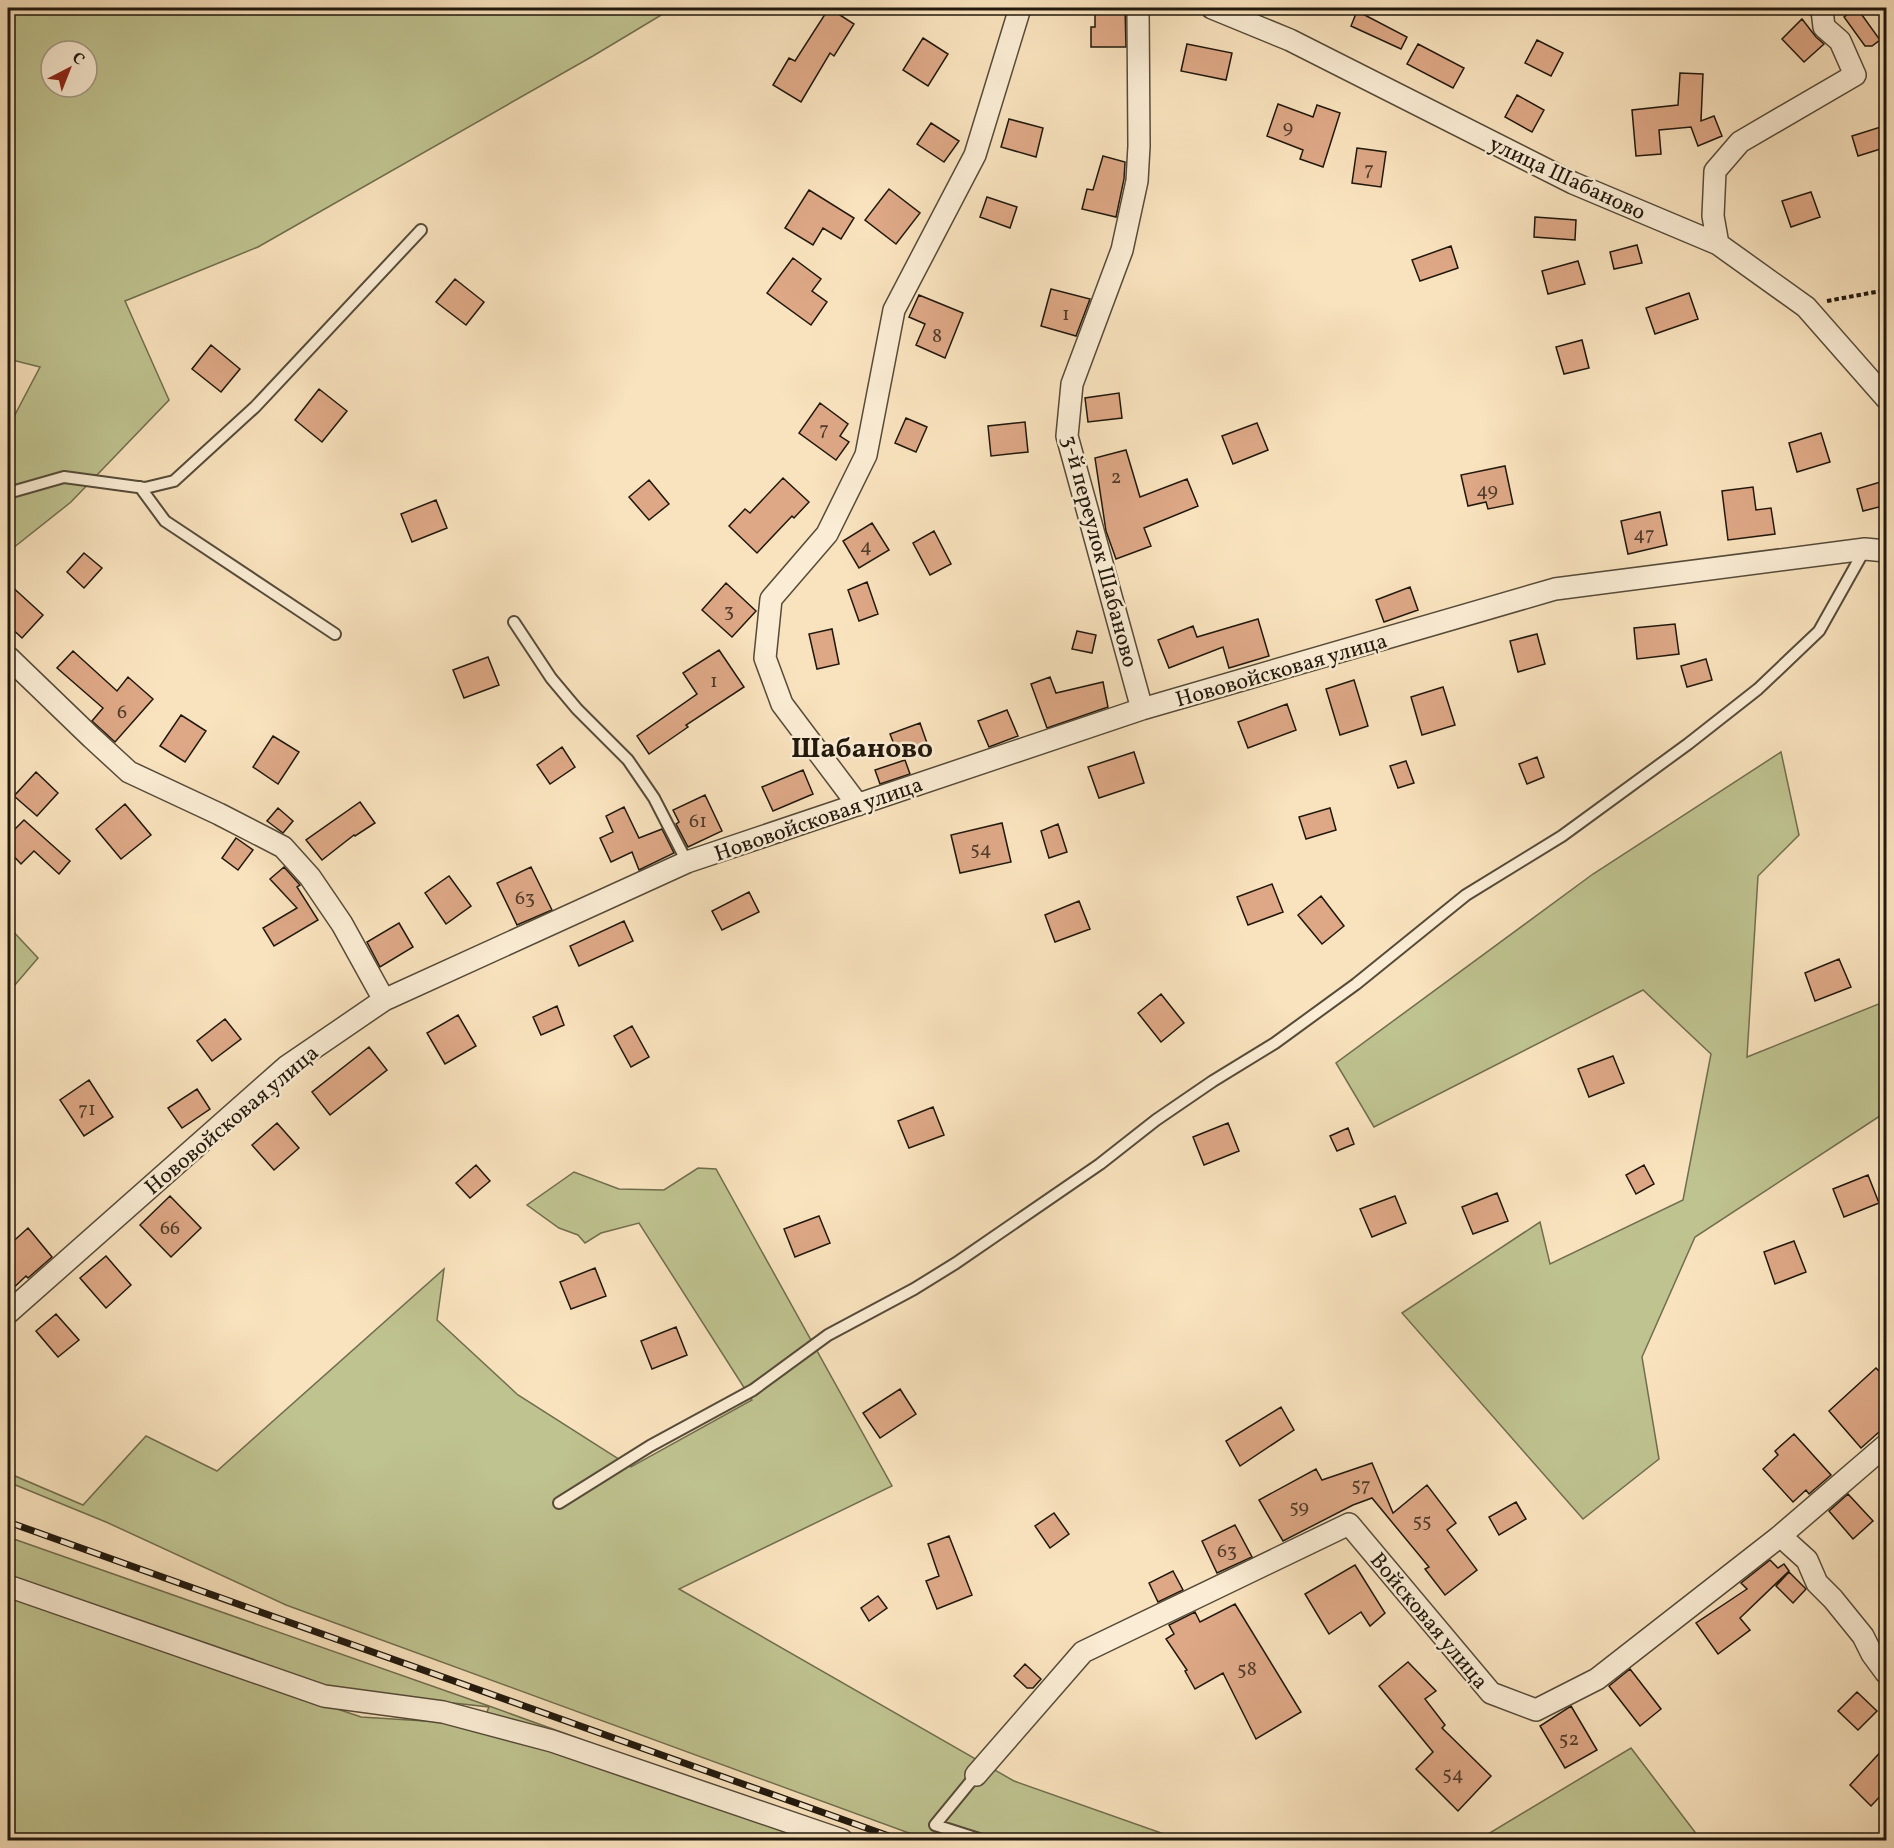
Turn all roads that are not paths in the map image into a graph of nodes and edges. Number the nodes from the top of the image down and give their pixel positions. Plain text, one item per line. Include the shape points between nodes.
1 (1020, 8) edge
2 (1138, 8) edge
3 (1212, 8) edge
4 (1819, 8) edge
5 (421, 230) dead end
6 (1718, 244) junction
7 (1887, 398) edge
8 (140, 487) junction
9 (8, 489) edge
10 (1865, 549) junction
11 (1887, 551) edge
12 (514, 622) dead end
13 (335, 634) dead end
14 (8, 657) edge
15 (1142, 709) junction
16 (858, 805) junction
17 (687, 862) junction
18 (384, 1000) junction
19 (8, 1313) edge
20 (1887, 1445) edge
21 (559, 1503) dead end
22 (1779, 1537) junction
23 (8, 1586) edge
24 (1887, 1673) edge
25 (976, 1775) joint
26 (842, 1840) edge
27 (982, 1840) edge

1 - 16 street via 975,155 894,310 866,455 826,534 771,599 765,658 782,704
2 - 15 street, 3-й переулок Шабаново via 1137,181 1122,250 1072,384 1067,436
3 - 6 street, улица Шабаново via 1290,40 1573,183
4 - 6 street via 1824,27 1840,41 1855,75 1740,142 1715,171 1713,216
5 - 8 lane via 255,407 174,481
6 - 7 street, улица Шабаново via 1806,307
8 - 9 lane via 64,477 15,491
8 - 13 lane via 165,521
10 - 11 street, Нововойсковая улица
10 - 15 street, Нововойсковая улица via 1555,589
10 - 21 lane via 1819,631 1758,689 1688,744 1562,836 1466,895 1284,1036 1156,1120 1100,1164 956,1263 828,1335 753,1390 650,1446
12 - 17 lane via 551,678 628,760 654,798
14 - 18 street via 129,772 283,847 310,877 342,924
15 - 16 street, Нововойсковая улица
16 - 17 street, Нововойсковая улица
17 - 18 street, Нововойсковая улица
18 - 19 street, Нововойсковая улица via 286,1067
20 - 22 street, Войсковая улица
22 - 24 street via 1807,1560 1818,1583 1863,1636
22 - 25 street, Войсковая улица via 1597,1679 1536,1710 1491,1693 1348,1524 1083,1652
23 - 26 street via 324,1696 443,1712 552,1741
25 - 27 lane via 935,1825

